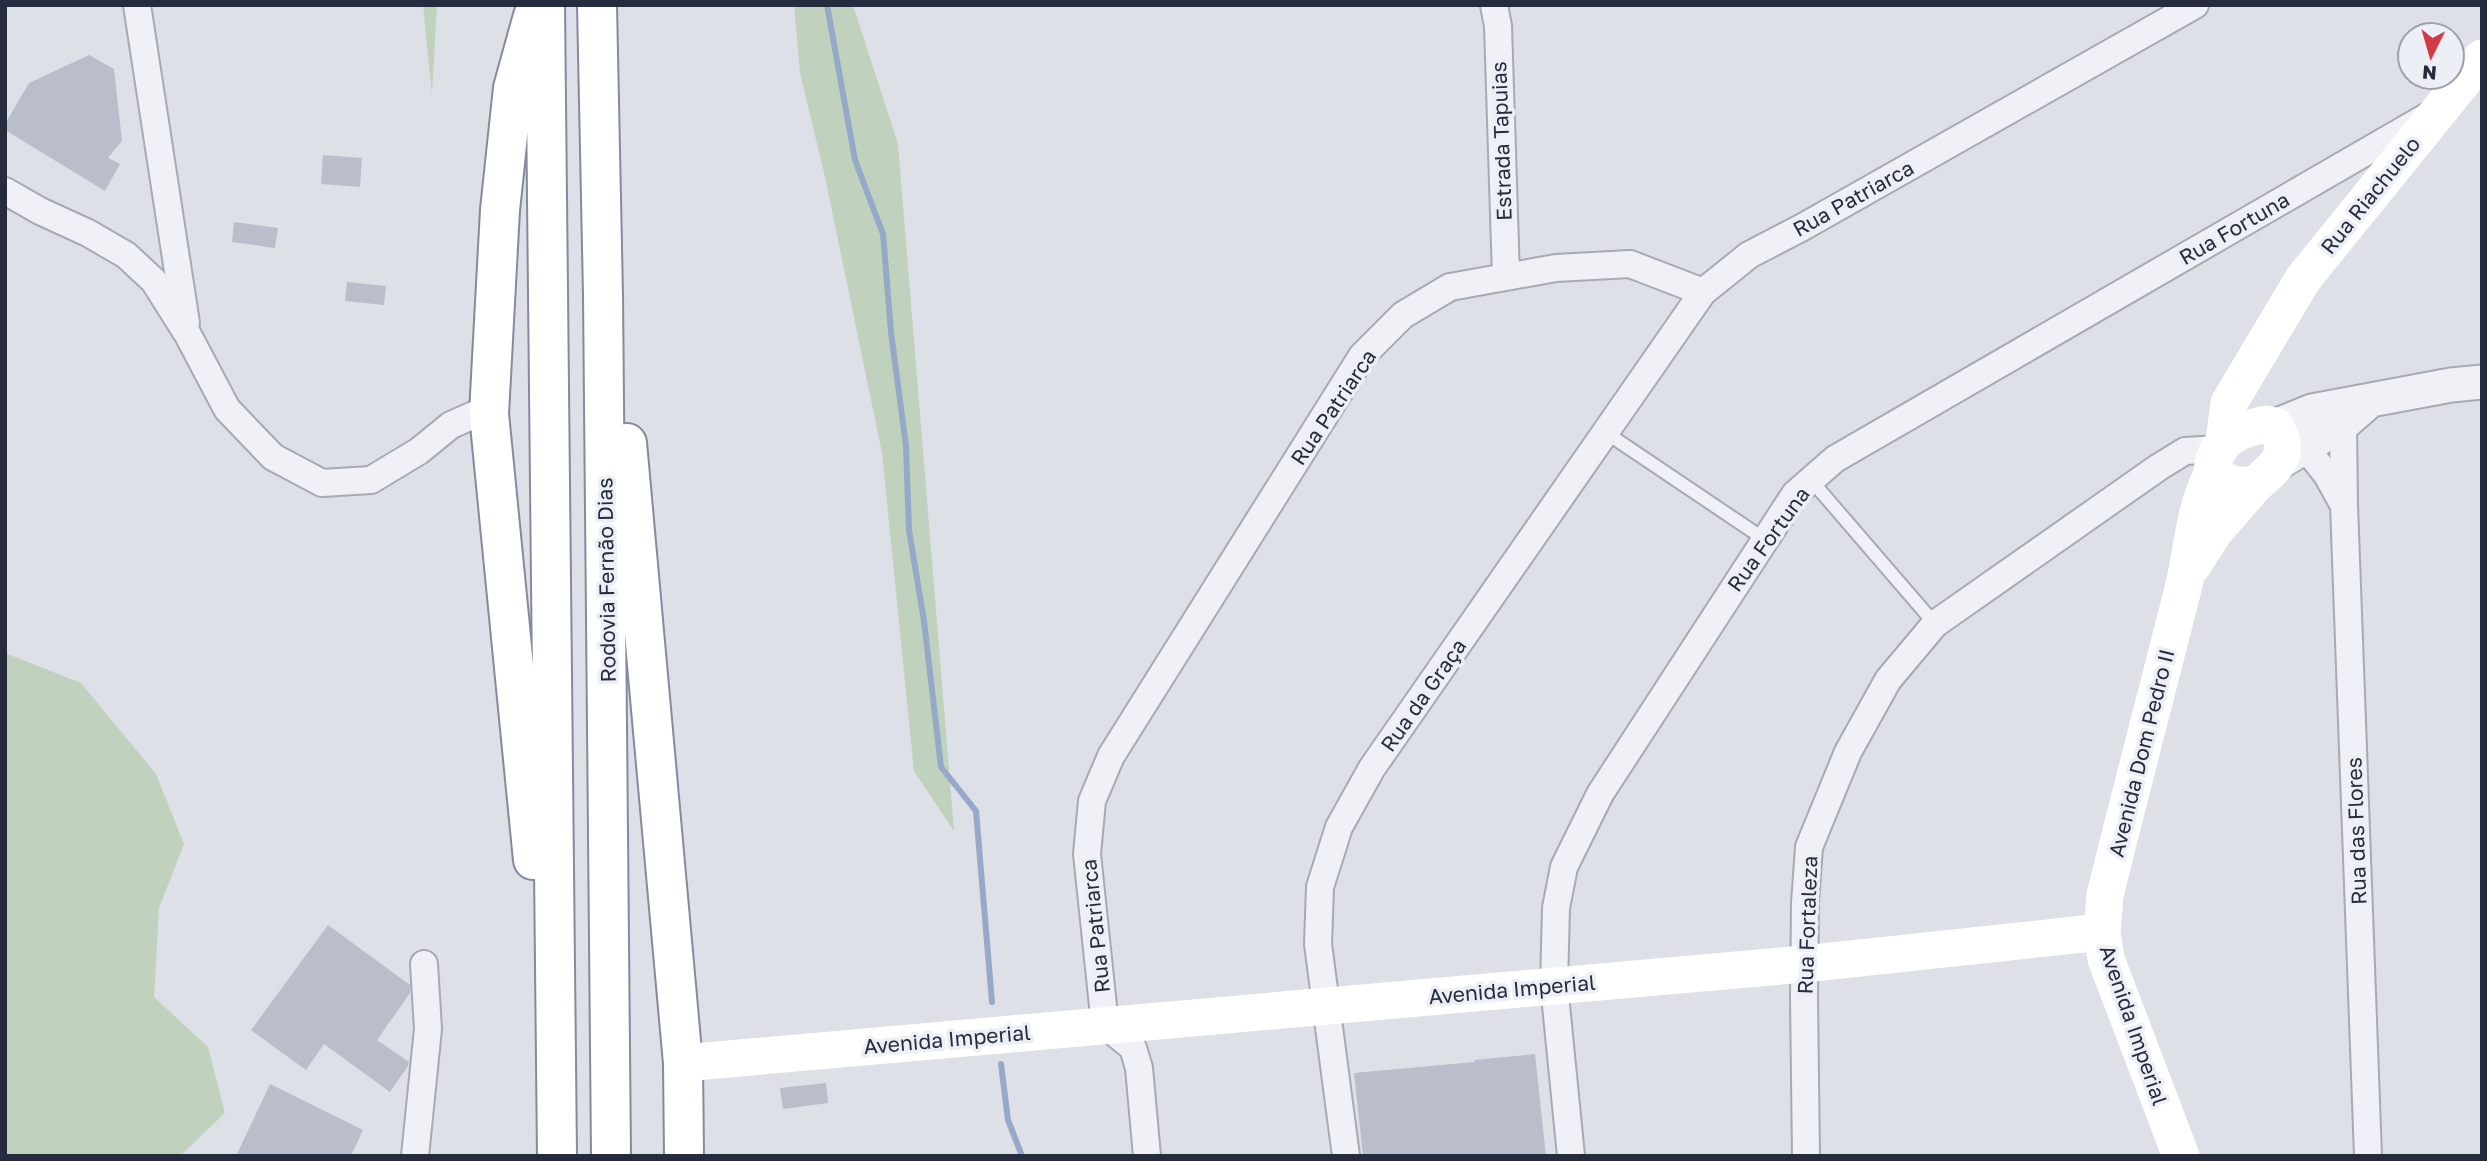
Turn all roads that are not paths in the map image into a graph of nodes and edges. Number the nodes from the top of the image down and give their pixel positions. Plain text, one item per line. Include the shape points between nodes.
1 (137, 5) edge
2 (536, 5) edge
3 (545, 5) edge
4 (597, 5) edge
5 (1494, 5) edge
6 (2195, 5) edge
7 (2482, 58) edge
8 (2439, 110) junction
9 (5, 191) edge
10 (1506, 277) junction
11 (1703, 292) junction
12 (603, 295) junction
13 (188, 335) junction
14 (2266, 337) junction
15 (2482, 382) edge
16 (2368, 402) junction
17 (489, 414) junction
18 (2343, 424) junction
19 (2271, 425) junction
20 (1605, 432) junction
21 (2217, 458) junction
22 (2280, 465) junction
23 (1811, 480) junction
24 (2344, 505) junction
25 (1764, 539) junction
26 (2186, 575) junction
27 (1936, 624) junction
28 (2102, 932) junction
29 (424, 964) dead end
30 (1804, 964) junction
31 (1554, 985) junction
32 (1326, 1006) junction
33 (1105, 1025) junction
34 (683, 1063) junction
35 (556, 1070) junction
36 (415, 1156) edge
37 (557, 1156) edge
38 (611, 1156) edge
39 (684, 1156) edge
40 (1147, 1156) edge
41 (1346, 1156) edge
42 (1571, 1156) edge
43 (1806, 1156) edge
44 (2181, 1156) edge
45 (2368, 1156) edge

1 - 13 street
2 - 17 highway via 513,88 500,210
3 - 35 highway
4 - 12 highway, Rodovia Fernão Dias
5 - 10 street, Estrada Tapuias
6 - 11 street, Rua Patriarca via 1749,255
7 - 8 main road, Rua Riachuelo
8 - 14 main road, Rua Riachuelo via 2333,240
8 - 23 street, Rua Fortuna via 1835,459
9 - 13 street via 126,255 153,281
10 - 11 street, Rua Patriarca via 1556,268 1630,264
10 - 33 street, Rua Patriarca via 1450,287 1403,316 1362,356 1111,756 1092,801 1087,854
11 - 20 street, Rua da Graça
12 - 34 highway via 629,457
12 - 38 highway, Rodovia Fernão Dias
13 - 17 street via 227,410 273,457 322,483 371,480 451,425 476,414
14 - 19 main road, Rua Riachuelo via 2258,383 2260,404
14 - 21 main road, Rua Riachuelo via 2229,403
15 - 16 street, Avenida Dom Pedro II
16 - 18 street, Avenida Dom Pedro II
16 - 19 street, Avenida Dom Pedro II via 2312,411
17 - 35 highway
18 - 22 street, Avenida Dom Pedro II
18 - 24 street, Rua das Flores
19 - 21 main road via 2251,427
19 - 22 main road, Rua Riachuelo via 2281,436
20 - 25 lane
20 - 32 street, Rua da Graça via 1372,768 1339,827 1320,887 1318,944
21 - 22 main road via 2225,483 2236,486
21 - 26 main road, Avenida Dom Pedro II via 2196,514
21 - 27 street, Rua Fortaleza via 2185,451
22 - 24 street, Rua das Flores via 2327,475
22 - 26 main road, Avenida Dom Pedro II via 2214,531
23 - 25 street, Rua Fortuna via 1795,494
23 - 27 lane
24 - 45 street, Rua das Flores
25 - 31 street, Rua Fortuna via 1600,794 1564,867 1556,908
26 - 28 main road, Avenida Dom Pedro II via 2105,895
27 - 30 street, Rua Fortaleza via 1888,680 1847,752 1809,847
28 - 30 main road, Avenida Imperial
28 - 44 main road, Avenida Imperial via 2106,959
29 - 36 street via 428,1029
30 - 31 main road, Avenida Imperial
30 - 43 street, Rua Fortaleza
31 - 32 main road, Avenida Imperial
31 - 42 street, Rua Fortuna
32 - 33 main road, Avenida Imperial
32 - 41 street, Rua da Graça
33 - 34 main road, Avenida Imperial
33 - 40 street via 1133,1048
34 - 39 highway
35 - 37 highway

